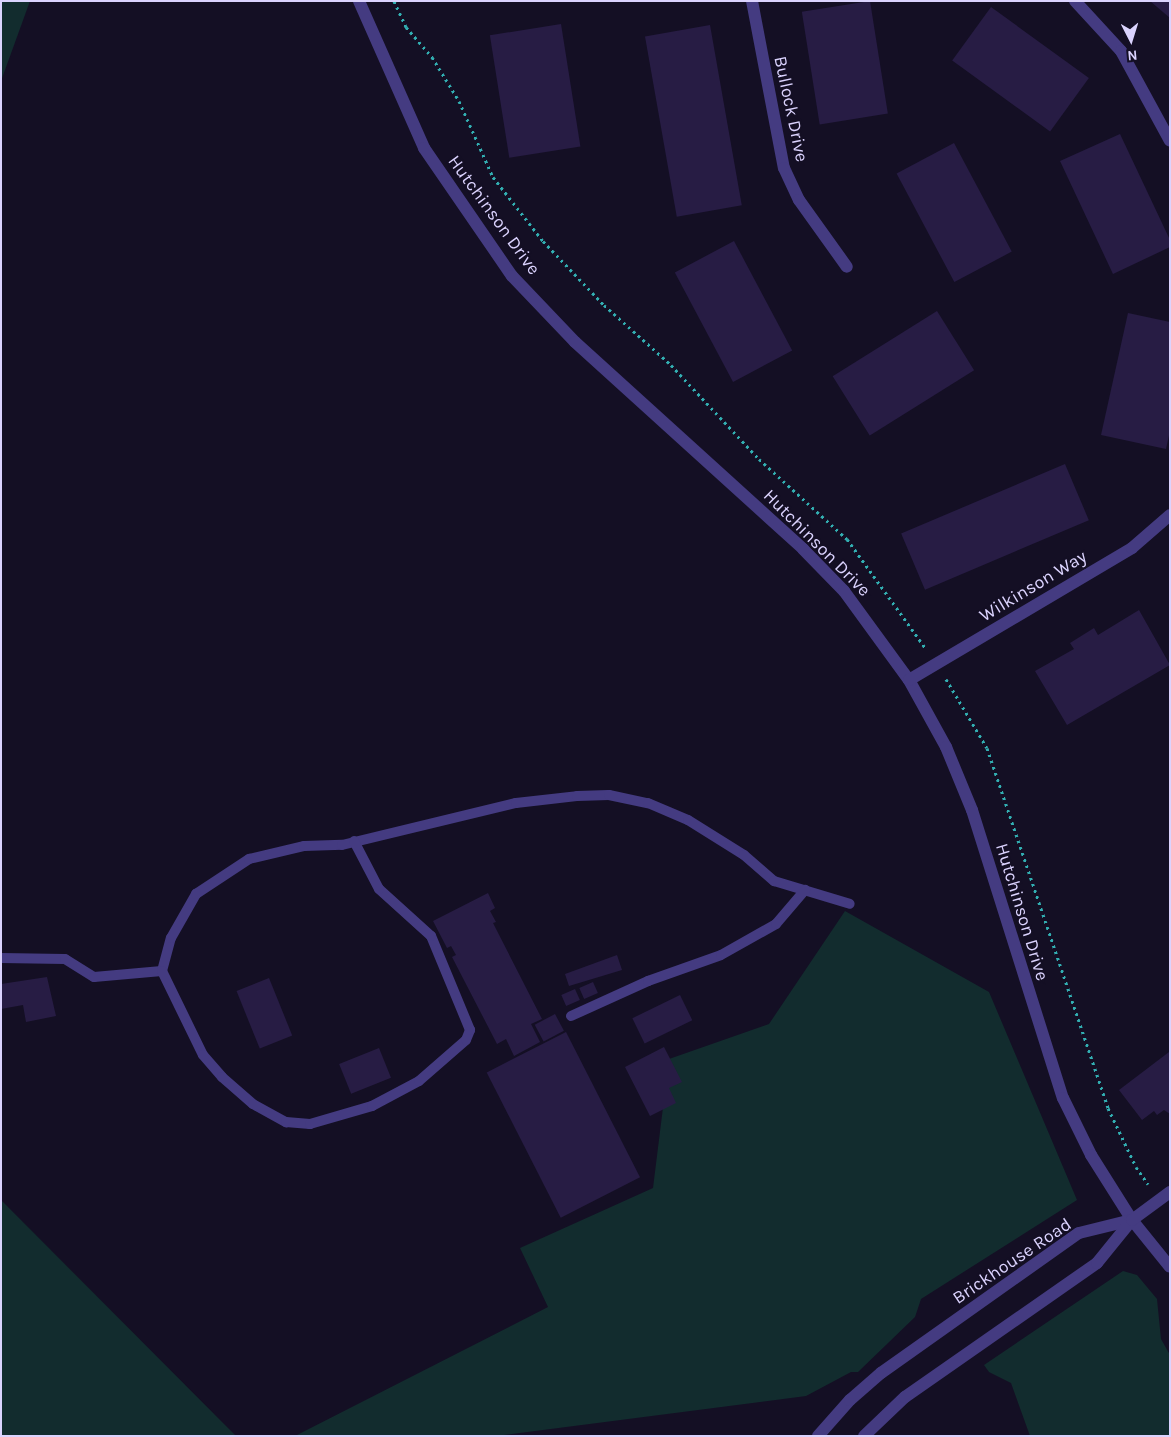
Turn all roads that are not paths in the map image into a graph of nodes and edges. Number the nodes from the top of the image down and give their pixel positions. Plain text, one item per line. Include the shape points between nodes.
1 (752, 1) edge
2 (1075, 1) edge
3 (363, 2) edge
4 (1170, 141) edge
5 (847, 267) dead end
6 (1170, 514) edge
7 (909, 680) junction
8 (354, 841) junction
9 (805, 890) junction
10 (850, 904) dead end
11 (1, 958) edge
12 (162, 971) junction
13 (571, 1016) dead end
14 (1170, 1192) edge
15 (1132, 1220) junction
16 (1170, 1267) edge
17 (818, 1436) edge
18 (864, 1436) edge

1 - 5 street, Bullock Drive via 784,168 799,200
2 - 4 street via 1121,51
3 - 7 street, Hutchinson Drive via 424,148 512,276 575,342 810,556 850,599
6 - 7 street, Wilkinson Way via 1132,548
7 - 15 street, Hutchinson Drive via 946,747 972,810 1063,1098 1090,1155
8 - 9 lane via 516,803 610,795 648,803 688,820 744,855 774,881
8 - 12 lane via 274,852 249,860 215,879 196,894 185,909 171,938
8 - 12 lane via 379,889 431,936 470,1030 466,1040 419,1081 372,1106 310,1124 286,1122 253,1104 203,1055
9 - 10 lane
9 - 13 lane via 776,924 721,955
11 - 12 lane via 65,959 94,977
14 - 15 street
15 - 16 street, Hutchinson Drive
15 - 17 street, Brickhouse Road via 1079,1233 881,1373 850,1400
15 - 18 street via 1097,1263 906,1397

